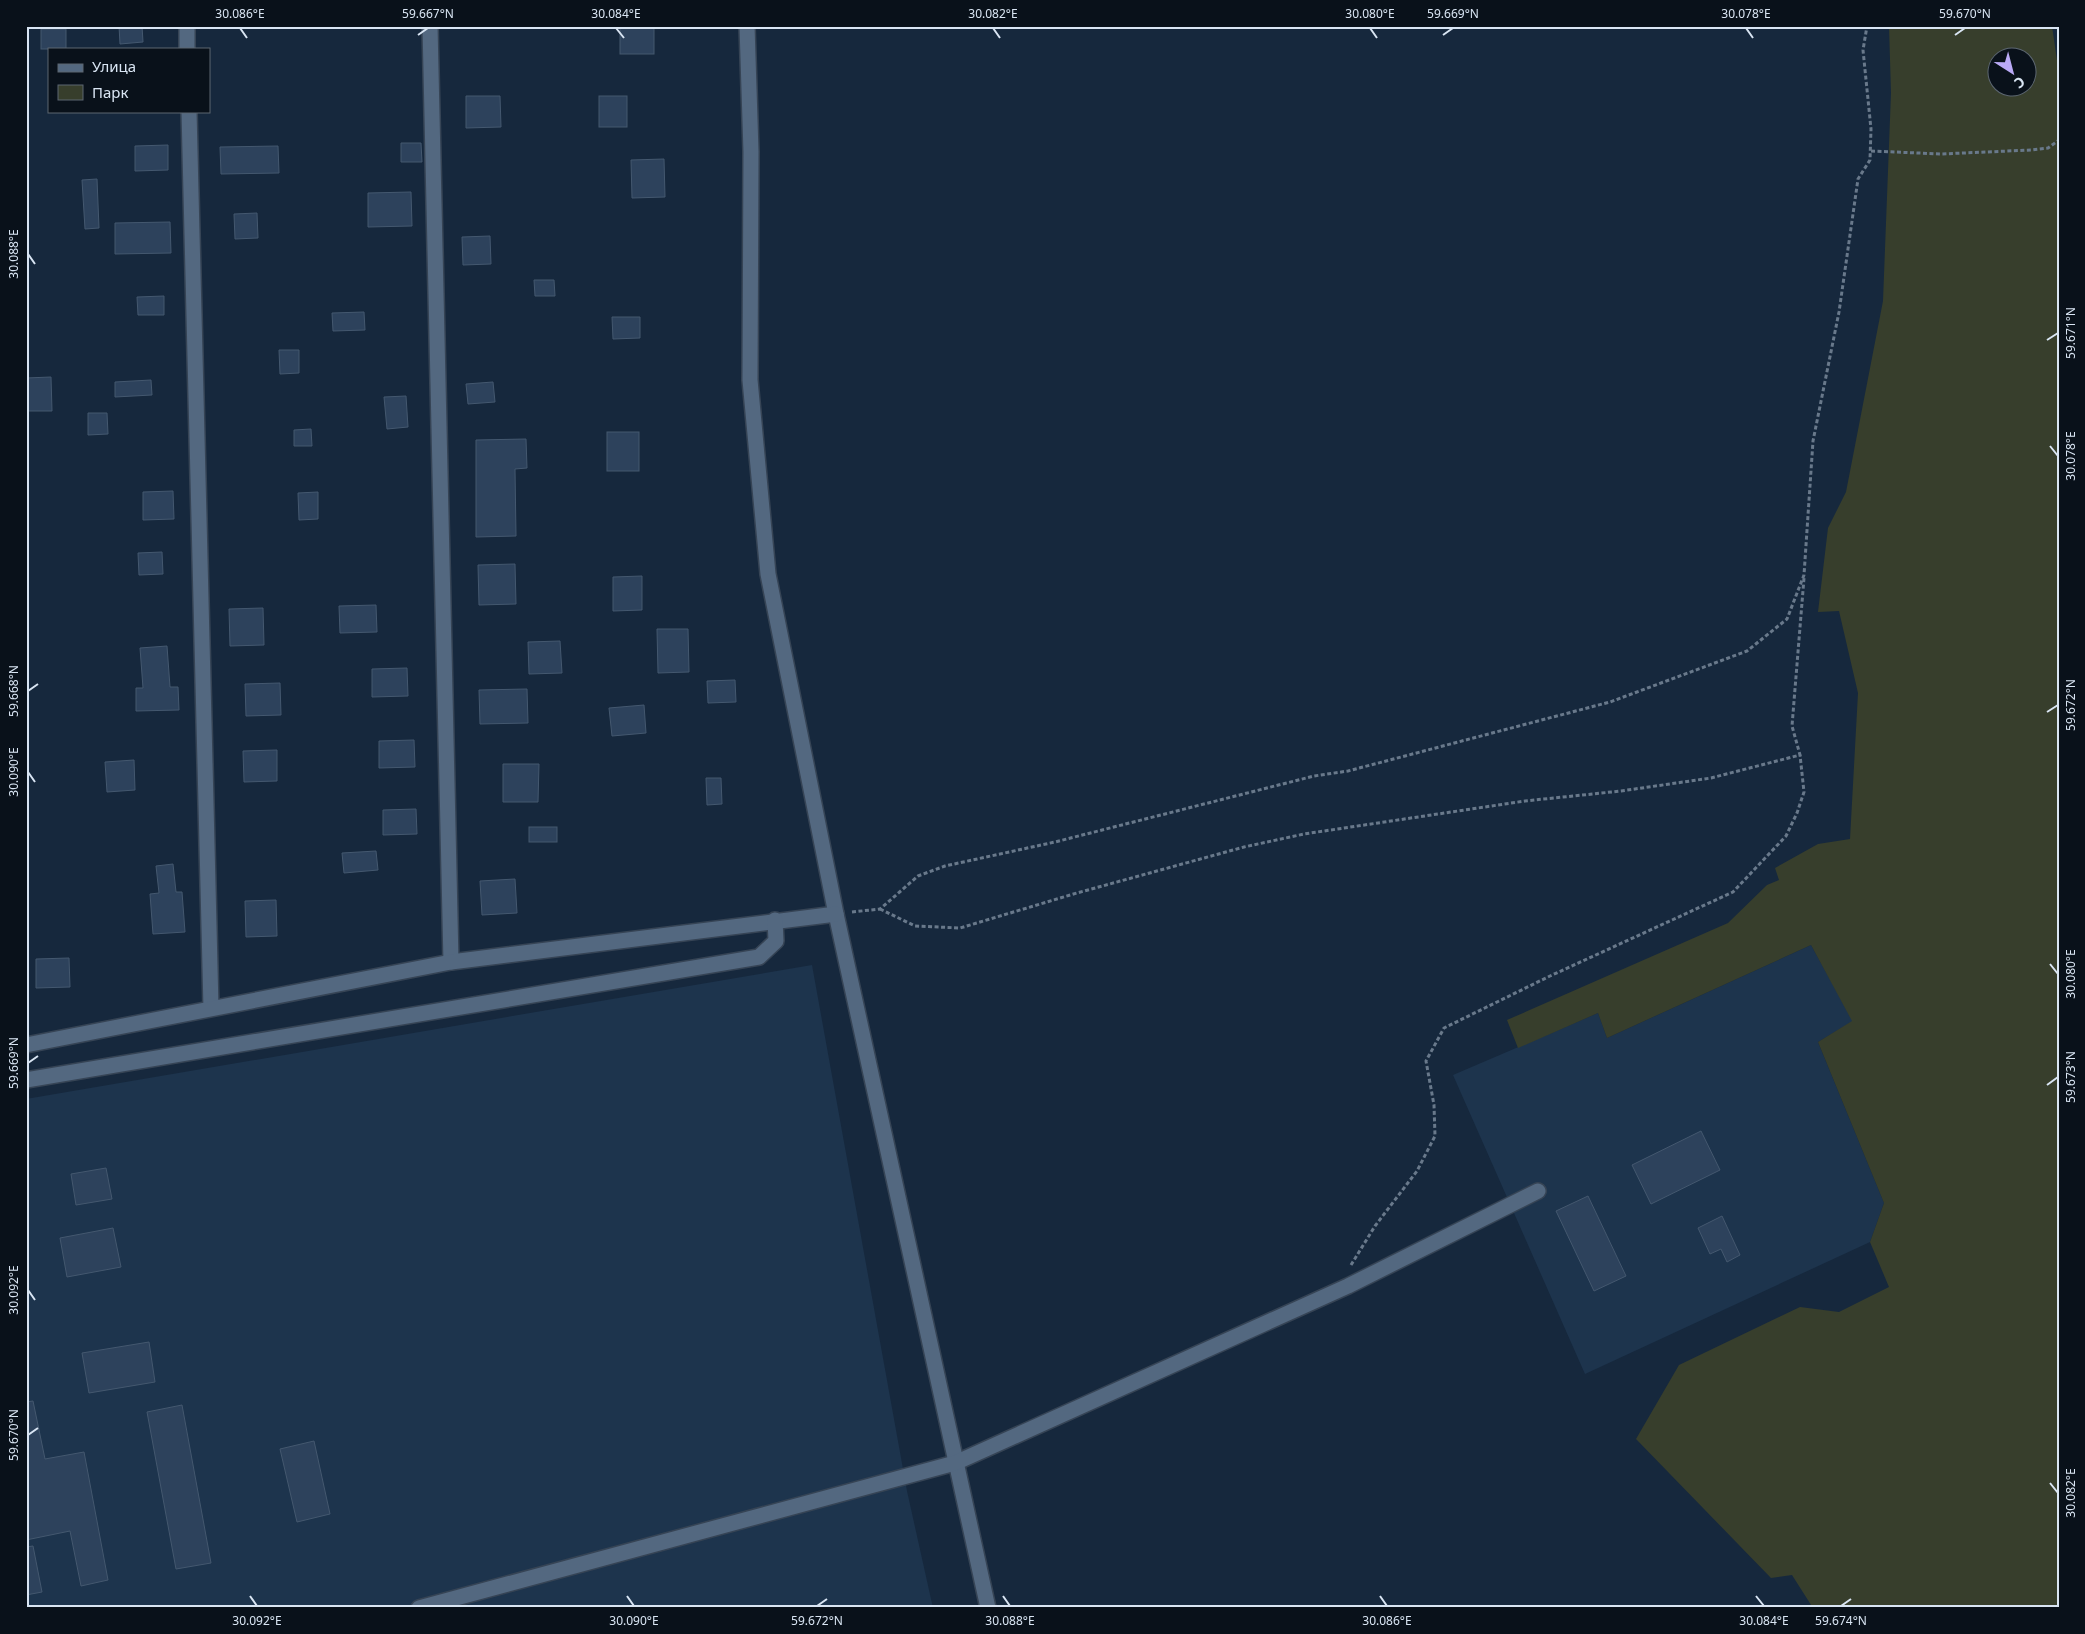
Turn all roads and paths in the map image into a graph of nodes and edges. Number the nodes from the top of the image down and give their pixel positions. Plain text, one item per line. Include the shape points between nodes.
1 (187, 26) edge
2 (430, 26) edge
3 (747, 26) edge
4 (1866, 26) edge
5 (187, 48) edge
6 (189, 112) edge
7 (2059, 140) edge
8 (1871, 151) junction
9 (1804, 574) junction
10 (1800, 755) junction
11 (880, 909) junction
12 (836, 914) junction
13 (775, 920) junction
14 (451, 962) junction
15 (211, 1008) junction
16 (26, 1045) edge
17 (26, 1080) edge
18 (1538, 1191) dead end
19 (1348, 1286) junction
20 (955, 1463) junction
21 (419, 1608) edge
22 (988, 1608) edge

1 - 5 street
2 - 14 street
3 - 12 street via 751,152 750,380 767,564
4 - 8 path via 1863,50
6 - 15 street
7 - 8 path via 2048,148 2031,150 1941,154
8 - 9 path via 1870,160 1858,179 1840,312 1813,441
9 - 10 path via 1792,726
9 - 11 path via 1787,619 1747,651 1610,702 1348,771 1314,776 1055,842 946,866 918,876
10 - 11 path via 1712,778 1525,800 1304,834 1244,847 960,928 915,926
10 - 19 path via 1804,792 1786,836 1733,892 1444,1028 1426,1060 1434,1105 1435,1136 1417,1170 1375,1226 1351,1265
11 - 12 path
12 - 13 street
12 - 20 street
13 - 14 street
13 - 17 street via 776,941 759,957
14 - 15 street
15 - 16 street
18 - 19 street
19 - 20 street
20 - 21 street
20 - 22 street

